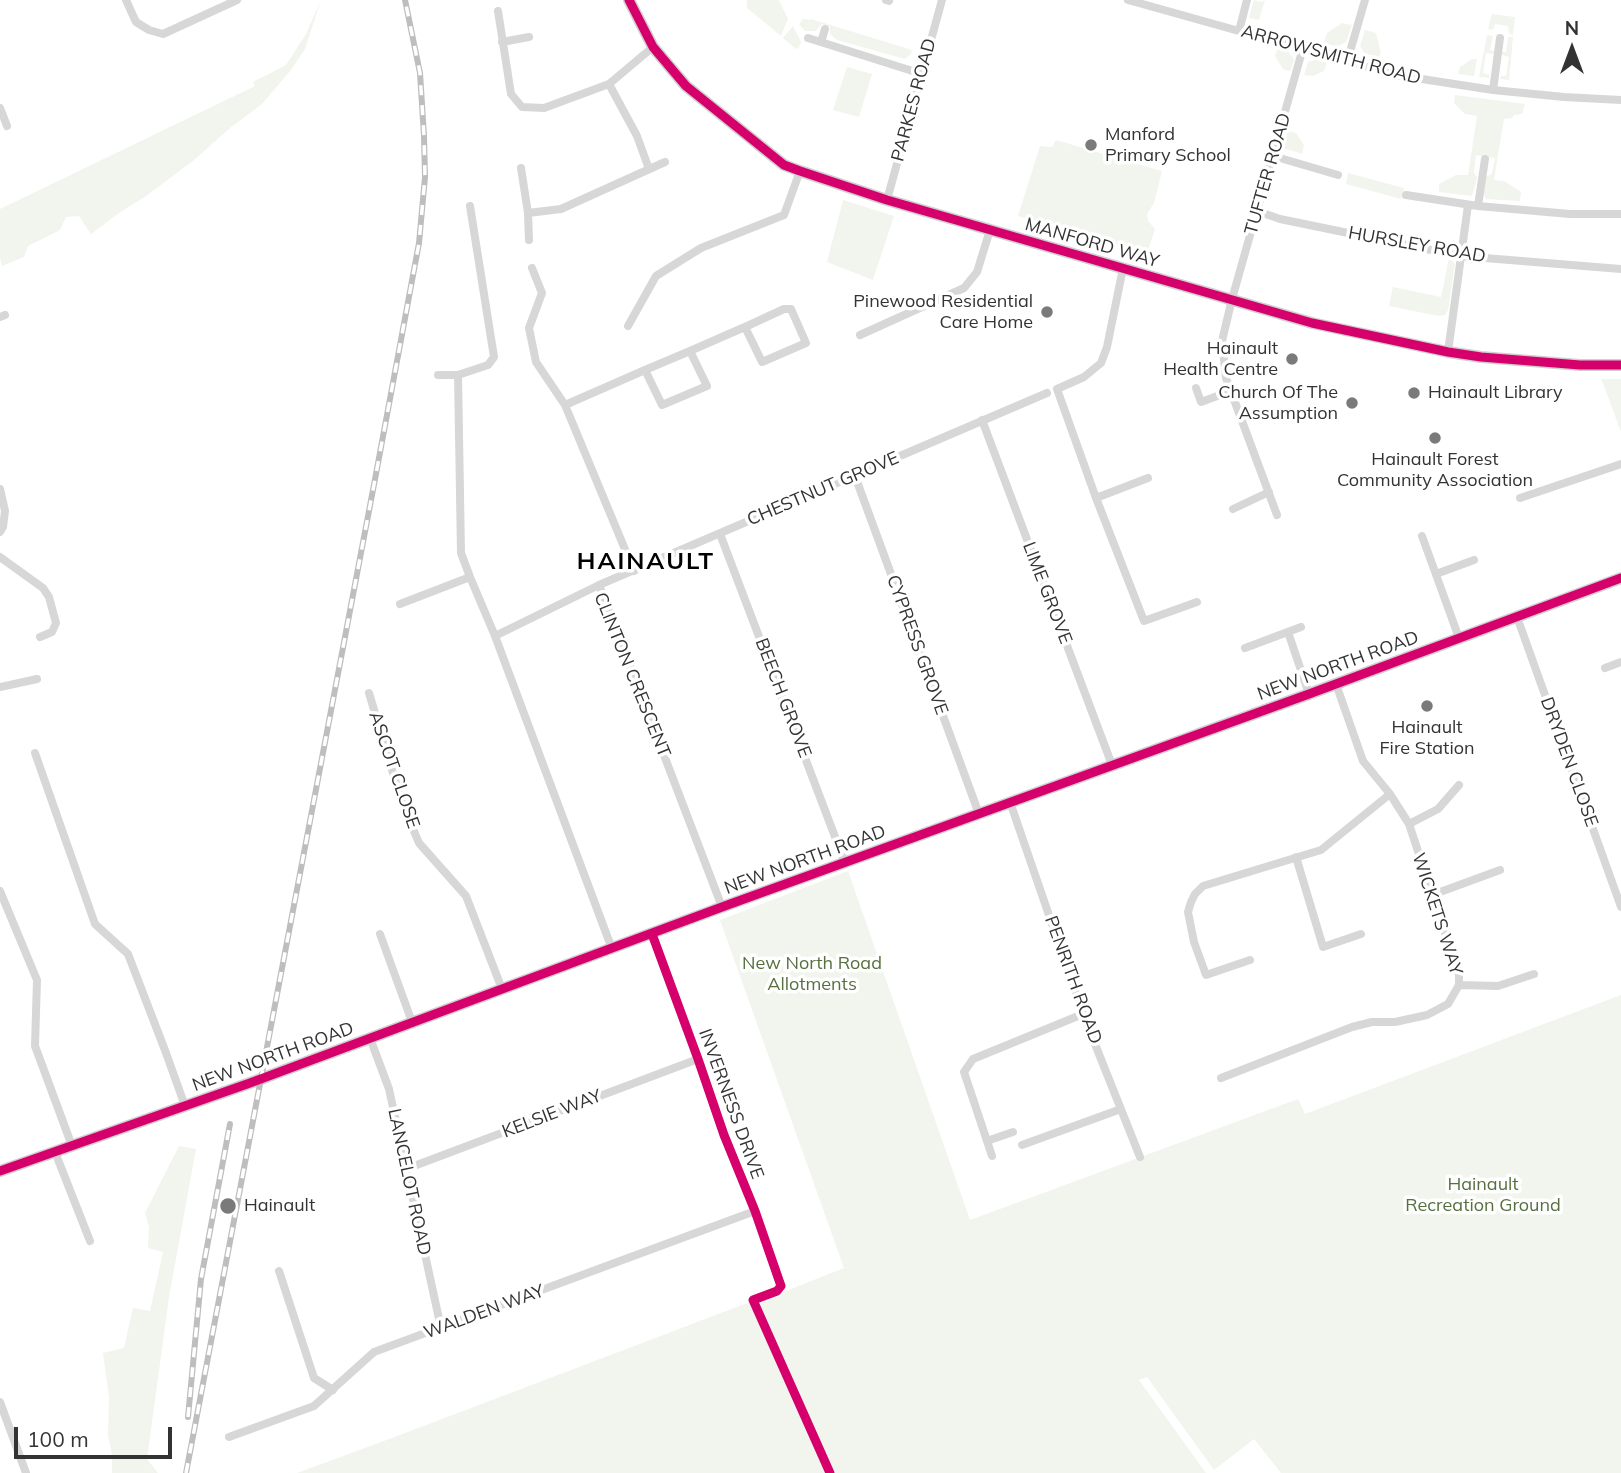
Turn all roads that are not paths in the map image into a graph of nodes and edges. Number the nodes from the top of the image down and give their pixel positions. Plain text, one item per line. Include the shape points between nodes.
1 (126, 0) edge
2 (237, 0) edge
3 (629, 0) edge
4 (942, 0) edge
5 (1130, 0) edge
6 (1247, 0) edge
7 (1365, 0) edge
8 (498, 11) dead end
9 (825, 29) dead end
10 (1239, 31) junction
11 (529, 37) dead end
12 (808, 38) dead end
13 (1500, 38) dead end
14 (502, 42) junction
15 (821, 42) junction
16 (653, 47) junction
17 (1303, 48) junction
18 (1347, 61) junction
19 (922, 74) junction
20 (609, 84) junction
21 (1493, 90) junction
22 (1621, 100) edge
23 (0, 108) edge
24 (7, 126) dead end
25 (1273, 156) junction
26 (1485, 159) dead end
27 (665, 162) dead end
28 (521, 168) dead end
29 (649, 169) junction
30 (800, 172) junction
31 (1338, 175) dead end
32 (1406, 195) dead end
33 (887, 200) junction
34 (1468, 205) junction
35 (470, 206) dead end
36 (1478, 206) junction
37 (1257, 211) junction
38 (527, 213) junction
39 (1621, 214) edge
40 (990, 230) junction
41 (528, 240) dead end
42 (1460, 256) junction
43 (532, 268) dead end
44 (1123, 268) junction
45 (1621, 269) edge
46 (1232, 299) junction
47 (628, 326) dead end
48 (745, 327) junction
49 (860, 335) dead end
50 (690, 351) junction
51 (1448, 352) junction
52 (1621, 365) edge
53 (645, 370) junction
54 (438, 375) dead end
55 (458, 375) junction
56 (1196, 388) dead end
57 (1231, 391) junction
58 (1047, 393) dead end
59 (565, 405) junction
60 (982, 420) junction
61 (1621, 464) edge
62 (855, 476) junction
63 (1148, 478) dead end
64 (0, 489) edge
65 (1269, 492) junction
66 (1096, 498) junction
67 (1520, 498) dead end
68 (1233, 509) dead end
69 (1277, 514) dead end
70 (0, 532) edge
71 (720, 534) junction
72 (1422, 536) dead end
73 (0, 558) edge
74 (1474, 560) dead end
75 (634, 571) junction
76 (1436, 574) junction
77 (470, 577) junction
78 (1621, 578) edge
79 (600, 585) junction
80 (1197, 602) dead end
81 (400, 604) dead end
82 (1517, 617) junction
83 (1301, 627) dead end
84 (1288, 632) junction
85 (495, 636) junction
86 (40, 637) dead end
87 (1459, 638) junction
88 (1245, 648) dead end
89 (1621, 662) edge
90 (1605, 667) dead end
91 (37, 678) dead end
92 (1336, 684) junction
93 (0, 687) edge
94 (369, 693) dead end
95 (1309, 694) junction
96 (35, 753) dead end
97 (1112, 765) junction
98 (1459, 785) dead end
99 (1390, 794) junction
100 (1010, 803) junction
101 (979, 814) junction
102 (1409, 824) junction
103 (1296, 857) junction
104 (845, 863) junction
105 (1500, 870) dead end
106 (0, 891) edge
107 (1432, 895) junction
108 (722, 907) junction
109 (1621, 907) edge
110 (380, 934) dead end
111 (652, 934) junction
112 (1361, 934) dead end
113 (612, 949) junction
114 (1250, 960) dead end
115 (1534, 974) dead end
116 (1460, 985) junction
117 (502, 989) junction
118 (1083, 1014) junction
119 (412, 1022) junction
120 (370, 1038) junction
121 (698, 1059) junction
122 (1221, 1078) dead end
123 (185, 1106) junction
124 (1121, 1109) junction
125 (1013, 1132) dead end
126 (987, 1141) junction
127 (1022, 1145) dead end
128 (72, 1146) junction
129 (55, 1152) junction
130 (992, 1156) dead end
131 (1140, 1157) dead end
132 (406, 1169) junction
133 (0, 1171) edge
134 (755, 1211) junction
135 (90, 1241) dead end
136 (279, 1271) dead end
137 (781, 1286) dead end
138 (441, 1328) junction
139 (333, 1390) junction
140 (0, 1402) edge
141 (229, 1437) dead end
142 (26, 1473) edge

1 - 2 street via 136,22 163,34
3 - 16 street, MANFORD WAY
4 - 19 street, PARKES ROAD
5 - 10 street, ARROWSMITH ROAD
6 - 10 street
7 - 18 street
8 - 14 street
9 - 15 street
10 - 17 street, ARROWSMITH ROAD
11 - 14 street
12 - 15 street
13 - 21 street
14 - 20 street via 511,94 522,107 544,108
15 - 19 street
16 - 20 street
16 - 30 street, MANFORD WAY via 686,86
17 - 18 street, ARROWSMITH ROAD
17 - 25 street, TUFTER ROAD
18 - 21 street, ARROWSMITH ROAD via 1396,75
19 - 33 street, PARKES ROAD
20 - 29 street
21 - 22 street, ARROWSMITH ROAD
23 - 24 street
25 - 31 street
25 - 37 street, TUFTER ROAD
26 - 36 street
27 - 29 street
28 - 38 street
29 - 38 street via 561,209
30 - 33 street, MANFORD WAY
30 - 47 street via 784,215 701,248 656,276
32 - 34 street
33 - 40 street, MANFORD WAY
34 - 36 street
34 - 42 street
35 - 55 street via 494,357 488,365
36 - 39 street
37 - 42 street, HURSLEY ROAD
37 - 46 street, TUFTER ROAD
38 - 41 street
40 - 44 street, MANFORD WAY
40 - 49 street via 977,272 964,288
42 - 45 street, HURSLEY ROAD
42 - 51 street
43 - 59 street via 542,293 529,328 536,362
44 - 46 street, MANFORD WAY
44 - 66 street via 1101,363 1057,389
46 - 51 street, MANFORD WAY via 1312,323
46 - 57 street, TUFTER ROAD via 1222,341
48 - 48 street via 791,309 806,343 762,362
48 - 50 street
50 - 53 street
50 - 53 street via 707,386 662,405
51 - 52 street, MANFORD WAY
53 - 59 street
54 - 55 street
55 - 77 street via 461,553
56 - 57 street via 1200,402
57 - 65 street, TUFTER ROAD
58 - 60 street, CHESTNUT GROVE
59 - 75 street
60 - 62 street, CHESTNUT GROVE
60 - 97 street, LIME GROVE
61 - 67 street
62 - 71 street, CHESTNUT GROVE
62 - 101 street, CYPRESS GROVE
63 - 66 street
64 - 70 street via 5,511
65 - 68 street
65 - 69 street, TUFTER ROAD
66 - 80 street via 1144,621
71 - 75 street, CHESTNUT GROVE
71 - 104 street, BEECH GROVE
72 - 76 street
73 - 86 street via 49,597 56,624 52,632
74 - 76 street
75 - 79 street, CHESTNUT GROVE
76 - 87 street
77 - 81 street
77 - 85 street
78 - 82 street, NEW NORTH ROAD
79 - 85 street, CLINTON CRESCENT
79 - 108 street, CLINTON CRESCENT
82 - 87 street, NEW NORTH ROAD
82 - 109 street, DRYDEN CLOSE
83 - 84 street
84 - 88 street
84 - 95 street
85 - 113 street
87 - 92 street, NEW NORTH ROAD
89 - 90 street
91 - 93 street
92 - 95 street, NEW NORTH ROAD
92 - 99 street, WICKETS WAY via 1363,761
94 - 117 street, ASCOT CLOSE via 402,803 419,842 466,896
95 - 97 street, NEW NORTH ROAD
96 - 123 street via 95,924 128,954
97 - 100 street, NEW NORTH ROAD
98 - 102 street via 1438,809
99 - 102 street, WICKETS WAY
99 - 103 street via 1321,850
100 - 101 street, NEW NORTH ROAD
100 - 118 street, PENRITH ROAD
101 - 104 street, NEW NORTH ROAD
102 - 107 street, WICKETS WAY
103 - 112 street via 1324,947
103 - 114 street via 1203,886 1191,902 1188,912 1206,975
104 - 108 street, NEW NORTH ROAD
105 - 107 street
106 - 128 street via 37,980 35,1046
107 - 116 street, WICKETS WAY
108 - 111 street, NEW NORTH ROAD
110 - 119 street
111 - 113 street, NEW NORTH ROAD
111 - 121 street, INVERNESS DRIVE
113 - 117 street, NEW NORTH ROAD
115 - 116 street via 1498,986
116 - 122 street, WICKETS WAY via 1448,1004 1427,1015 1352,1027
117 - 119 street, NEW NORTH ROAD
118 - 124 street, PENRITH ROAD
118 - 126 street via 973,1059 964,1072
119 - 120 street, NEW NORTH ROAD
120 - 123 street, NEW NORTH ROAD
120 - 132 street, LANCELOT ROAD via 389,1089
121 - 132 street, KELSIE WAY
121 - 134 street, INVERNESS DRIVE
123 - 128 street, NEW NORTH ROAD
124 - 127 street
124 - 131 street, PENRITH ROAD
125 - 126 street
126 - 130 street
128 - 129 street, NEW NORTH ROAD
129 - 133 street, NEW NORTH ROAD
129 - 135 street
132 - 138 street, LANCELOT ROAD
134 - 137 street, INVERNESS DRIVE
134 - 138 street, WALDEN WAY
136 - 139 street via 314,1378
138 - 139 street, WALDEN WAY via 374,1352
139 - 141 street, WALDEN WAY via 314,1406
140 - 142 street

